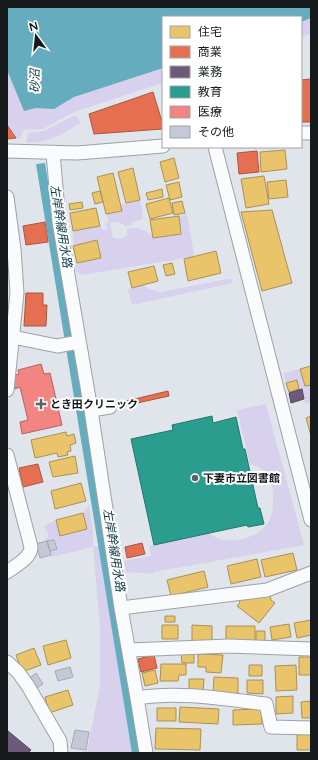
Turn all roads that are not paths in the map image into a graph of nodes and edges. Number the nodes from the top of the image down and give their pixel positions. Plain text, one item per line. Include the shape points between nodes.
1 (162, 146) edge
2 (215, 148) edge
3 (7, 151) edge
4 (53, 153) junction
5 (7, 196) edge
6 (13, 337) junction
7 (80, 342) junction
8 (7, 390) edge
9 (110, 407) dead end
10 (91, 410) junction
11 (7, 455) edge
12 (309, 500) edge
13 (311, 520) edge
14 (7, 572) edge
15 (311, 573) edge
16 (120, 608) junction
17 (311, 649) edge
18 (128, 650) junction
19 (7, 662) edge
20 (137, 698) junction
21 (311, 728) edge
22 (61, 753) edge
23 (146, 753) edge

1 - 4 street
2 - 12 street
3 - 4 street
4 - 7 street via 59,222
5 - 6 street via 17,293
6 - 7 street via 57,346
6 - 8 street
7 - 10 street
9 - 10 street
10 - 16 street
11 - 14 street via 31,551
12 - 13 street
15 - 16 street via 267,590
16 - 18 street
17 - 18 street via 229,646
18 - 20 street
19 - 22 street via 28,686 60,741
20 - 21 street via 153,695 202,696 266,704 271,727
20 - 23 street

